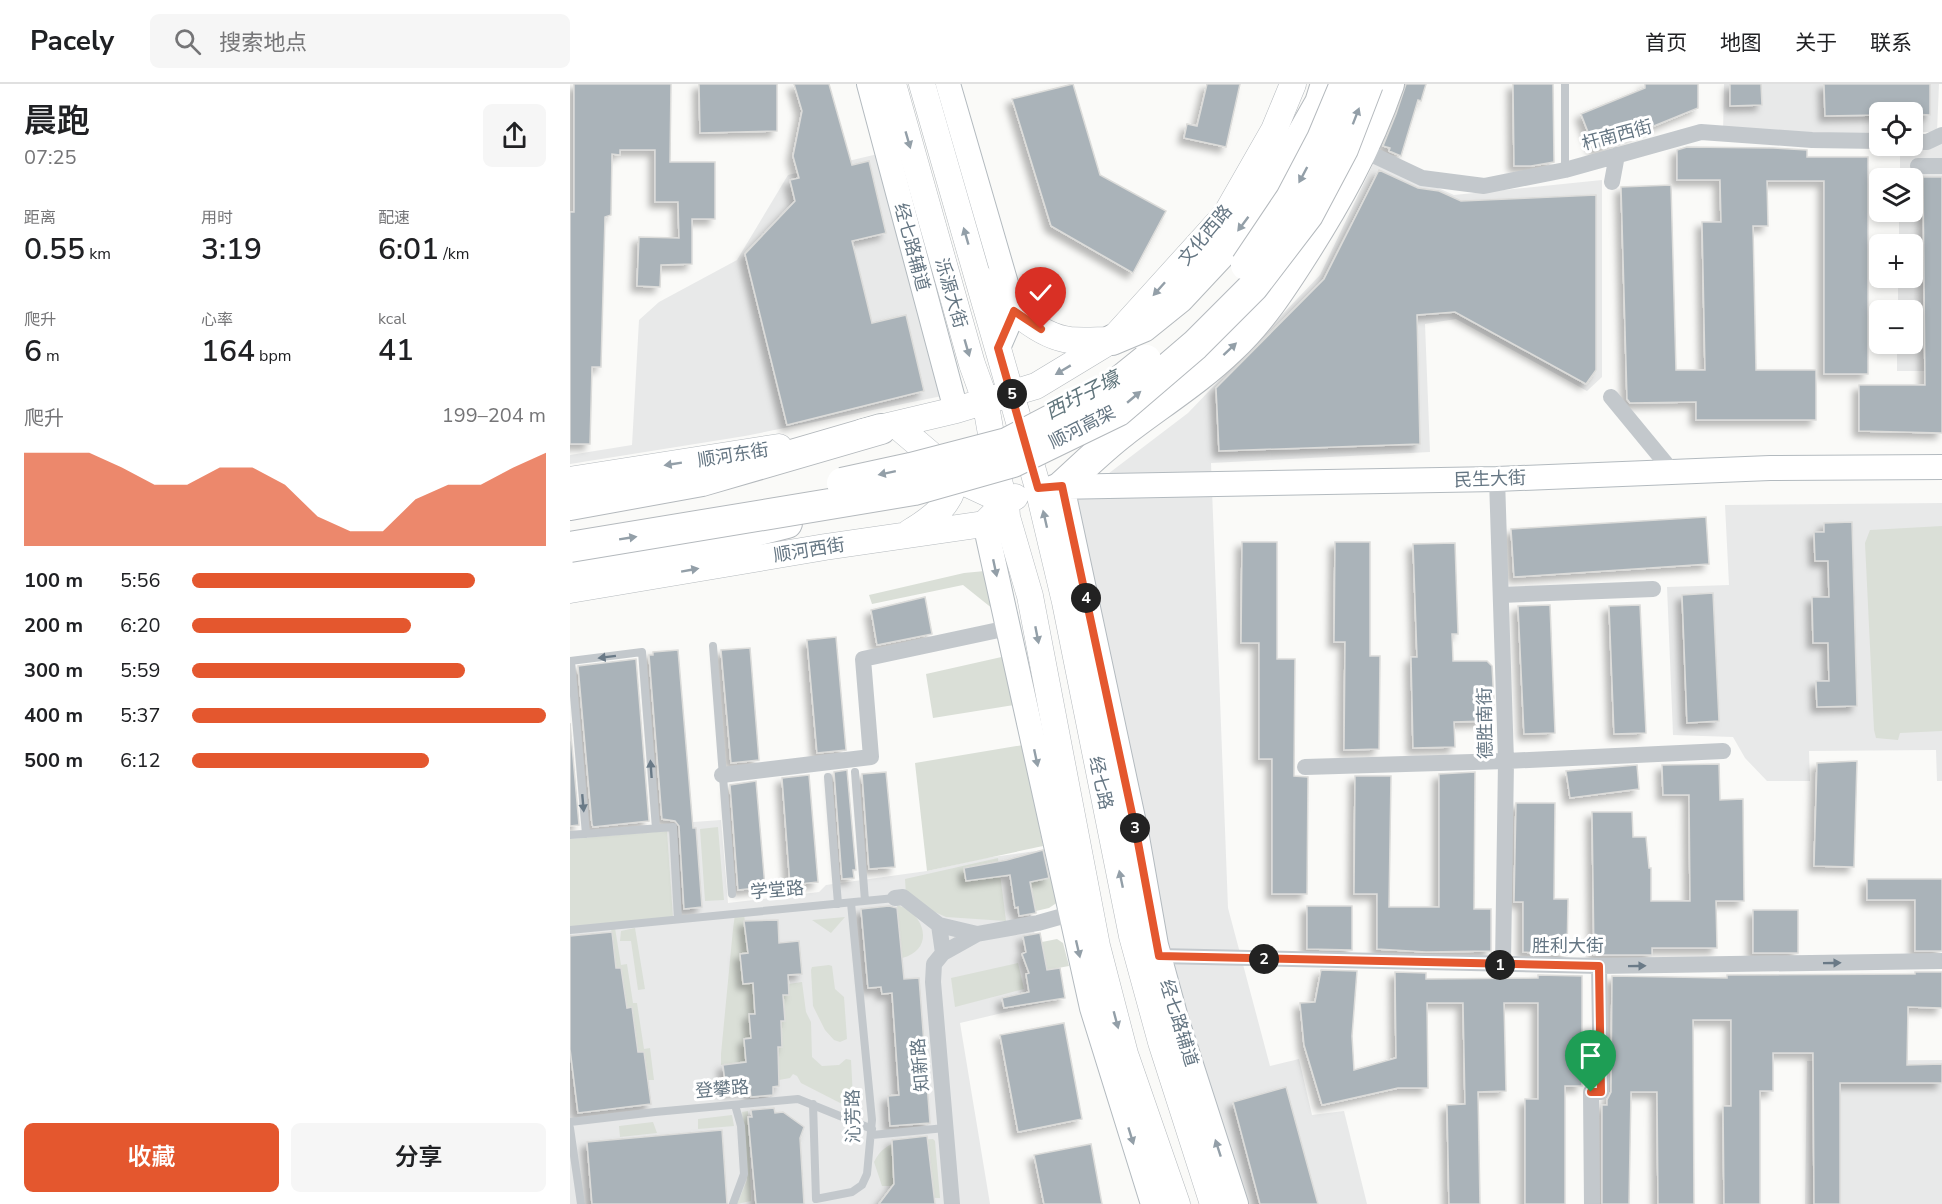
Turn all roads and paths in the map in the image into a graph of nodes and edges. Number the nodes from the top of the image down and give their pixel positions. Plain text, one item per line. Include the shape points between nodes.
1 (868, 84) edge
2 (893, 84) edge
3 (922, 84) edge
4 (948, 84) edge
5 (1293, 84) edge
6 (1326, 84) edge
7 (1345, 84) edge
8 (1368, 84) edge
9 (1389, 84) edge
10 (1395, 84) edge
11 (1565, 84) edge
12 (1942, 135) edge
13 (1869, 141) edge
14 (1923, 142) edge
15 (1371, 154) junction
16 (1617, 155) junction
17 (1918, 166) dead end
18 (1942, 166) edge
19 (1565, 170) junction
20 (1612, 182) dead end
21 (1322, 246) dead end
22 (978, 276) junction
23 (1014, 311) junction
24 (1112, 340) junction
25 (998, 348) junction
26 (1611, 397) dead end
27 (1014, 403) junction
28 (956, 410) junction
29 (987, 413) junction
30 (888, 427) junction
31 (1942, 467) edge
32 (1672, 471) junction
33 (1497, 479) junction
34 (570, 480) edge
35 (965, 482) junction
36 (1044, 482) junction
37 (915, 490) junction
38 (1004, 501) junction
39 (570, 505) edge
40 (570, 528) edge
41 (904, 536) junction
42 (570, 547) edge
43 (570, 568) edge
44 (1653, 589) dead end
45 (570, 590) edge
46 (1501, 595) junction
47 (1008, 628) junction
48 (712, 646) dead end
49 (570, 661) edge
50 (1723, 751) dead end
51 (1506, 761) junction
52 (1305, 767) dead end
53 (855, 772) dead end
54 (722, 775) junction
55 (828, 777) dead end
56 (656, 828) junction
57 (586, 834) junction
58 (570, 835) edge
59 (732, 894) dead end
60 (895, 898) joint
61 (865, 902) junction
62 (851, 903) junction
63 (838, 904) junction
64 (1070, 914) junction
65 (678, 919) junction
66 (939, 925) junction
67 (570, 930) edge
68 (977, 934) junction
69 (943, 953) junction
70 (1159, 956) junction
71 (1942, 961) edge
72 (1503, 965) junction
73 (1599, 966) junction
74 (813, 1104) junction
75 (735, 1105) junction
76 (570, 1122) edge
77 (570, 1128) edge
78 (945, 1128) junction
79 (872, 1132) junction
80 (581, 1204) edge
81 (733, 1204) edge
82 (952, 1204) edge
83 (1153, 1204) edge
84 (1177, 1204) edge
85 (1213, 1204) edge
86 (1236, 1204) edge
87 (1592, 1204) edge

1 - 28 street, 经七路辅道
2 -> 29 main road, 泺源大街
22 -> 3 main road, 泺源大街
4 - 23 street
5 -> 24 main road, 文化西路 via 1274,130 1226,214
6 -> 24 highway via 1292,154 1222,252 1179,298 1143,327
7 -> 40 highway, 顺河高架, bridge via 1292,198 1242,272 1182,331 1110,389 1007,443 922,465 822,487
37 -> 8 highway, 顺河高架, bridge via 1013,462 1118,411 1195,345 1252,287 1308,215 1343,149
36 -> 9 highway via 1186,387 1262,315 1353,171
10 - 15 street
11 - 19 lane
12 - 14 street
13 - 16 street, 杆南西街 via 1701,132
15 - 19 street, 杆南西街 via 1422,178 1484,186
15 - 21 street
16 - 19 street, 杆南西街
16 - 20 street
17 - 18 street
22 - 23 main road
22 - 25 main road, 泺源大街
23 - 24 main road via 1067,340
23 - 25 street
24 -> 27 main road, 顺河东街
25 - 27 main road, 泺源大街
26 - 32 street
27 - 29 main road, 顺河东街
27 - 36 main road, 经七路, bridge
28 - 29 main road, 顺河东街
28 - 30 main road, 顺河东街
29 - 38 main road, 泺源大街, bridge
30 -> 34 main road, 顺河东街
30 - 35 main road via 926,450
30 - 39 highway via 702,481
31 - 32 street, 民生大街
32 - 33 street, 民生大街
33 - 36 street, 民生大街
33 - 46 street, 德胜南街
35 - 38 main road
35 - 41 main road via 955,485 932,519
36 - 38 main road, 顺河西街
36 - 70 street, 经七路辅道 via 1137,837
85 -> 36 main road, 经七路 via 1132,936
42 -> 37 highway, 顺河高架, bridge
37 - 43 highway, bridge via 685,549
38 - 41 main road, 顺河西街 via 984,524
38 -> 47 street via 988,537
38 -> 84 main road, 经七路 via 1030,596 1097,946 1125,1054
45 -> 41 main road, 顺河西街
44 - 46 street
46 - 51 street, 德胜南街
47 - 54 street via 863,659 871,757
47 -> 64 street
48 - 54 lane
56 -> 49 lane via 642,652
49 -> 57 lane
50 - 51 street
51 - 52 street
51 - 72 street, 德胜南街
53 - 61 lane
54 - 59 lane
55 - 63 lane
56 - 57 lane
56 - 65 lane via 673,827
57 - 58 lane
60 - 61 lane, 学堂路
60 - 66 street, 学堂路 via 903,897
61 - 62 lane, 学堂路
62 - 63 lane, 学堂路
62 - 79 lane, 沁芳路
63 - 65 lane, 学堂路
64 - 68 street, 学堂路
64 -> 83 street via 1092,1008
65 - 67 lane, 学堂路
66 - 68 street, 学堂路
66 - 69 street, 知新路
68 - 69 street, 学堂路
69 - 78 street, 知新路 via 934,964 933,982
70 - 72 street, 胜利大街
86 -> 70 street, 经七路辅道
73 -> 71 street, 胜利大街
72 - 73 street, 胜利大街
73 - 87 street via 1601,1092 1591,1092
74 - 75 lane, 登攀路 via 798,1099
74 - 79 lane, 登攀路
74 - 79 lane, 沁芳路 via 816,1199 837,1197 862,1185
75 - 76 lane, 登攀路
75 - 81 lane via 741,1126 744,1174
77 - 80 lane
78 - 79 lane, 登攀路
78 - 82 street, 知新路

